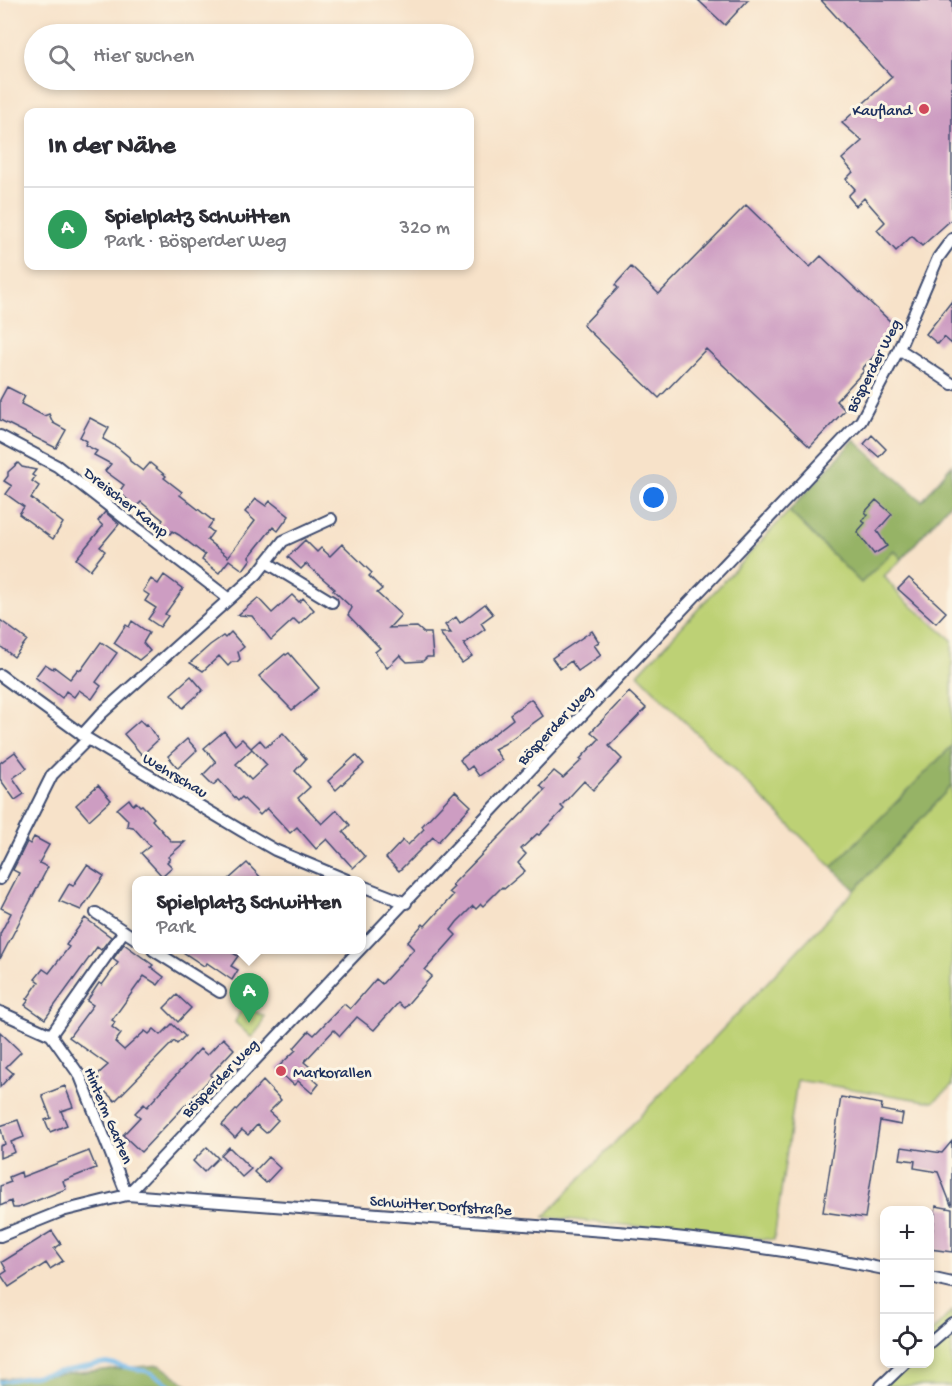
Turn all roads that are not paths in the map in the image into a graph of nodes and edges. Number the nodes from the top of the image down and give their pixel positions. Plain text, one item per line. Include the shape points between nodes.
1 (952, 239) edge
2 (899, 349) junction
3 (952, 384) edge
4 (0, 436) edge
5 (331, 519) dead end
6 (266, 562) junction
7 (229, 599) junction
8 (332, 602) dead end
9 (0, 675) edge
10 (85, 737) junction
11 (337, 876) edge
12 (0, 879) edge
13 (366, 888) edge
14 (406, 903) junction
15 (96, 913) dead end
16 (124, 931) junction
17 (132, 936) edge
18 (366, 945) edge
19 (159, 954) edge
20 (357, 954) edge
21 (220, 992) dead end
22 (2, 1016) edge
23 (51, 1035) junction
24 (127, 1195) junction
25 (0, 1236) edge
26 (880, 1268) edge
27 (934, 1279) edge
28 (952, 1283) edge
29 (952, 1323) edge
30 (934, 1339) edge
31 (900, 1368) edge
32 (881, 1386) edge

1 - 2 street, Bösperder Weg via 938,258
2 - 3 street
2 - 14 street, Bösperder Weg via 861,421
4 - 7 street, Dreischer Kamp via 57,466
5 - 6 street via 283,541
6 - 7 street
6 - 8 street
7 - 10 street via 102,713
9 - 10 street, Wehrschau
10 - 11 street, Wehrschau via 275,850
10 - 12 street via 52,775
13 - 14 street
14 - 18 street, Bösperder Weg
15 - 16 street
16 - 17 street
16 - 23 street
19 - 21 street
20 - 24 street, Bösperder Weg
22 - 23 street
23 - 24 street, Hinterm Garten via 80,1076
24 - 25 street, Schwitter Dorfstraße via 62,1211
24 - 26 street, Schwitter Dorfstraße via 657,1235 837,1258
27 - 28 street
29 - 30 street
31 - 32 street

